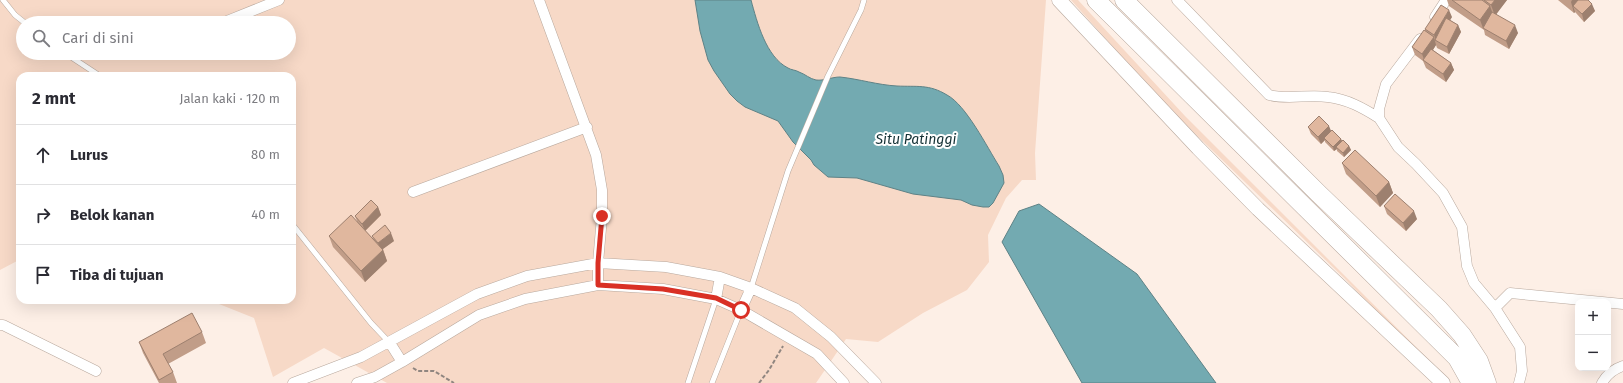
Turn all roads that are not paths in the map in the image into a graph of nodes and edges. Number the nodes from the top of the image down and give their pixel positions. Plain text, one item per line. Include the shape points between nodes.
1 (3, 0) edge
2 (279, 0) edge
3 (539, 0) edge
4 (864, 0) edge
5 (1059, 0) edge
6 (1096, 0) edge
7 (1124, 0) edge
8 (1177, 0) edge
9 (1446, 0) edge
10 (16, 16) edge
11 (239, 16) edge
12 (76, 60) edge
13 (94, 72) edge
14 (1379, 118) junction
15 (587, 127) junction
16 (413, 192) dead end
17 (296, 229) edge
18 (598, 263) junction
19 (720, 277) junction
20 (598, 285) junction
21 (751, 288) junction
22 (716, 298) junction
23 (1623, 304) edge
24 (1496, 308) junction
25 (741, 310) junction
26 (0, 325) edge
27 (390, 343) junction
28 (402, 362) junction
29 (1623, 366) edge
30 (96, 371) dead end
31 (293, 383) edge
32 (357, 383) edge
33 (688, 383) edge
34 (712, 383) edge
35 (844, 383) edge
36 (876, 383) edge
37 (1443, 383) edge
38 (1471, 383) edge
39 (1487, 383) edge
40 (1519, 383) edge
41 (1602, 383) edge

1 - 10 lane
2 - 11 street
3 - 15 street
4 - 21 lane via 828,76 788,171
5 - 37 main road via 1258,209
6 - 38 highway via 1458,358
7 - 39 highway via 1439,309 1462,335 1479,361
8 - 14 street via 1269,96 1327,97 1360,106
9 - 14 street via 1386,84
12 - 13 lane
14 - 24 street via 1398,147 1443,193 1462,227 1467,266 1474,283
15 - 16 street
15 - 18 street via 596,155 602,190
17 - 27 lane
18 - 19 street via 666,267
18 - 20 street
18 - 27 street via 528,276 477,294
19 - 21 street
19 - 22 street
20 - 22 street via 663,289
20 - 28 street via 525,299 479,315
21 - 25 street
21 - 36 street via 795,308 831,337
22 - 25 street
22 - 33 lane
23 - 24 street via 1510,292
24 - 40 street via 1520,347 1522,371
25 - 34 lane
25 - 35 street via 817,354
26 - 30 street
27 - 28 street
27 - 31 street via 361,358
28 - 32 street via 375,377
29 - 41 street via 1609,374

